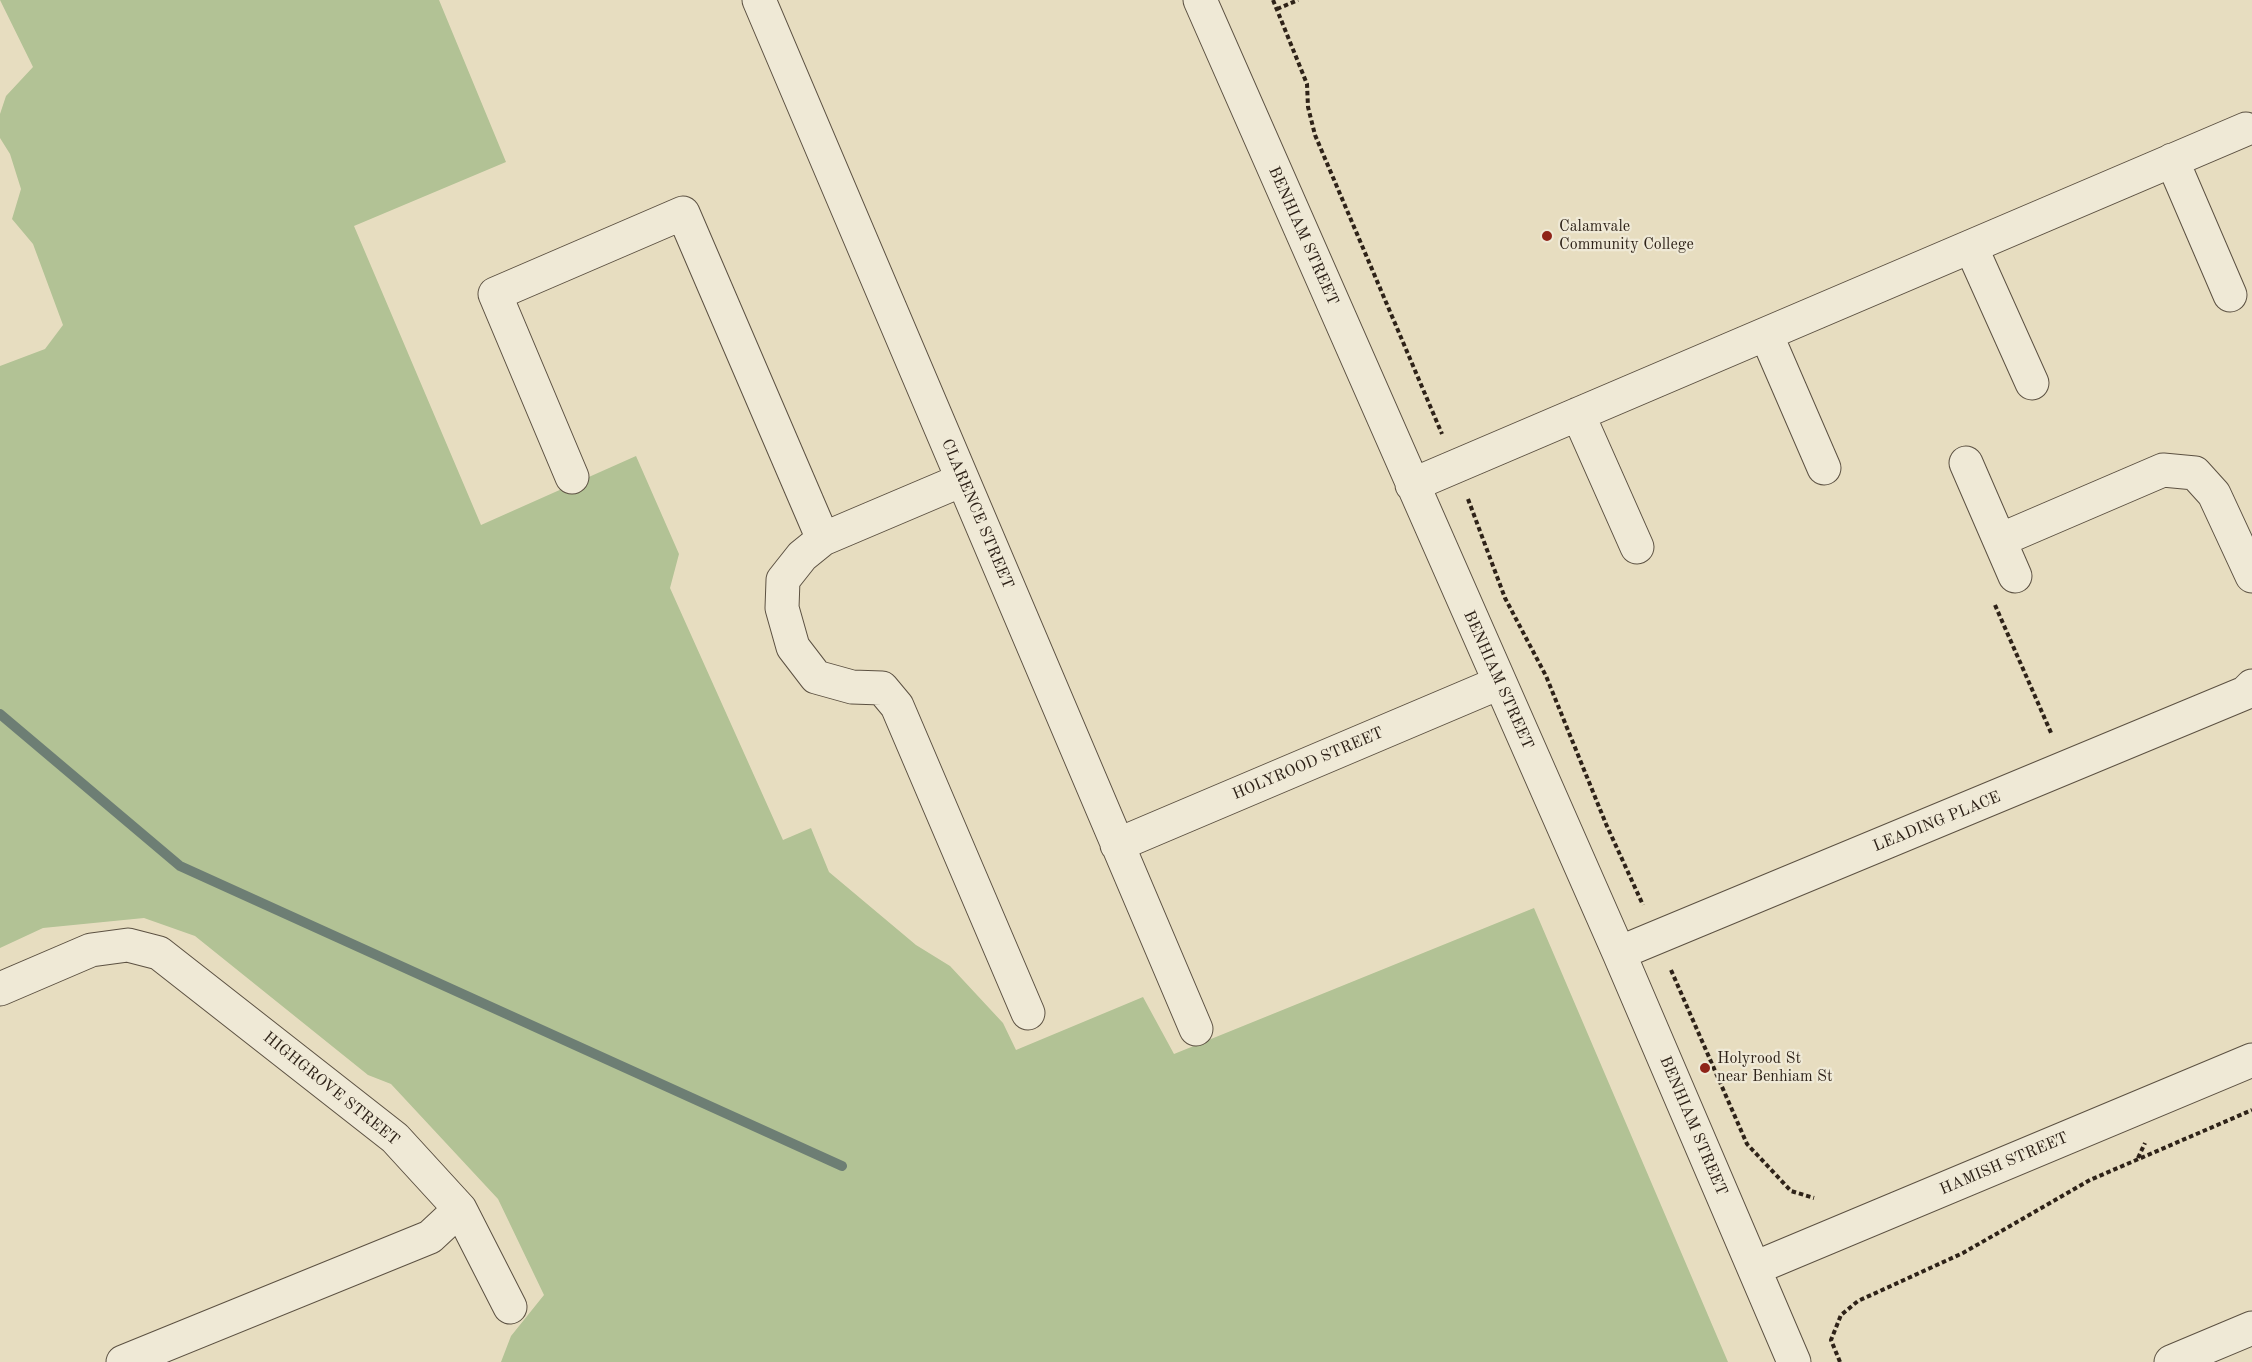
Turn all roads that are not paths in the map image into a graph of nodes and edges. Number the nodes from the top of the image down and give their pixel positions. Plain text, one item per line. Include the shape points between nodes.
1 (759, 0) edge
2 (1200, 0) edge
3 (2246, 129) dead end
4 (2172, 160) junction
5 (1971, 247) junction
6 (2230, 295) dead end
7 (1766, 334) junction
8 (2032, 383) dead end
9 (1578, 414) junction
10 (1966, 463) dead end
11 (1824, 468) dead end
12 (572, 477) dead end
13 (962, 480) junction
14 (1412, 485) junction
15 (823, 539) junction
16 (2000, 540) junction
17 (1637, 547) dead end
18 (2015, 576) road end
19 (2252, 576) edge
20 (1499, 683) junction
21 (2252, 686) edge
22 (1117, 845) junction
23 (1619, 953) junction
24 (0, 989) edge
25 (1028, 1013) dead end
26 (1196, 1029) dead end
27 (2252, 1060) edge
28 (460, 1209) junction
29 (1755, 1268) junction
30 (510, 1307) dead end
31 (2252, 1328) edge
32 (123, 1362) edge
33 (1794, 1362) edge
34 (2171, 1362) edge

1 - 13 street, CLARENCE STREET
2 - 14 street, BENHIAM STREET
3 - 4 street
4 - 5 street
4 - 6 street
5 - 7 street
5 - 8 street
7 - 9 street
7 - 11 street
9 - 14 street
9 - 17 street
10 - 16 street
12 - 15 street via 495,294 683,213
13 - 15 street
13 - 22 street, CLARENCE STREET
14 - 20 street, BENHIAM STREET
15 - 25 street via 802,556 783,580 782,608 793,647 816,677 852,687 882,688 897,706
16 - 18 street
16 - 19 street via 2163,470 2195,473 2214,494
20 - 22 street, HOLYROOD STREET
20 - 23 street, BENHIAM STREET
21 - 23 street, LEADING PLACE via 2245,693
22 - 26 street, CLARENCE STREET
23 - 29 street, BENHIAM STREET
24 - 28 street, HIGHGROVE STREET via 91,950 128,945 159,953 395,1138
27 - 29 street, HAMISH STREET
28 - 30 street, HIGHGROVE STREET
28 - 32 street via 430,1237
29 - 33 street, BENHIAM STREET
31 - 34 street

